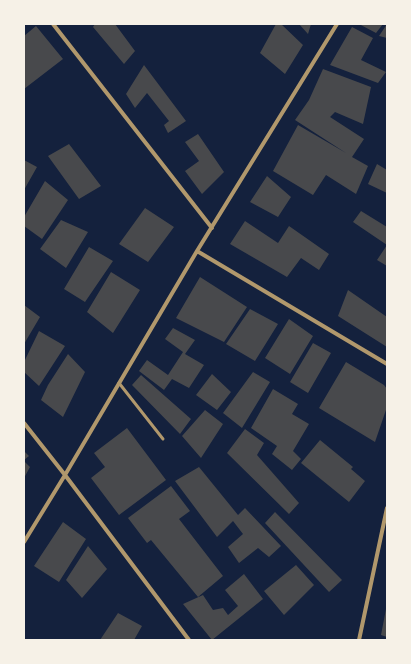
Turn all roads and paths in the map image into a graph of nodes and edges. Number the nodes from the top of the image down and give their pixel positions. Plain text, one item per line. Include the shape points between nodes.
1 (53, 24) edge
2 (337, 24) edge
3 (212, 228) junction
4 (197, 251) junction
5 (387, 364) edge
6 (119, 383) junction
7 (24, 423) edge
8 (163, 439) dead end
9 (65, 475) junction
10 (387, 508) edge
11 (24, 542) edge
12 (189, 640) edge
13 (359, 640) edge

1 - 3 street
2 - 3 street
3 - 4 street
4 - 5 street
4 - 6 street
6 - 8 lane
6 - 9 street
7 - 9 street
9 - 11 street
9 - 12 street
10 - 13 street

